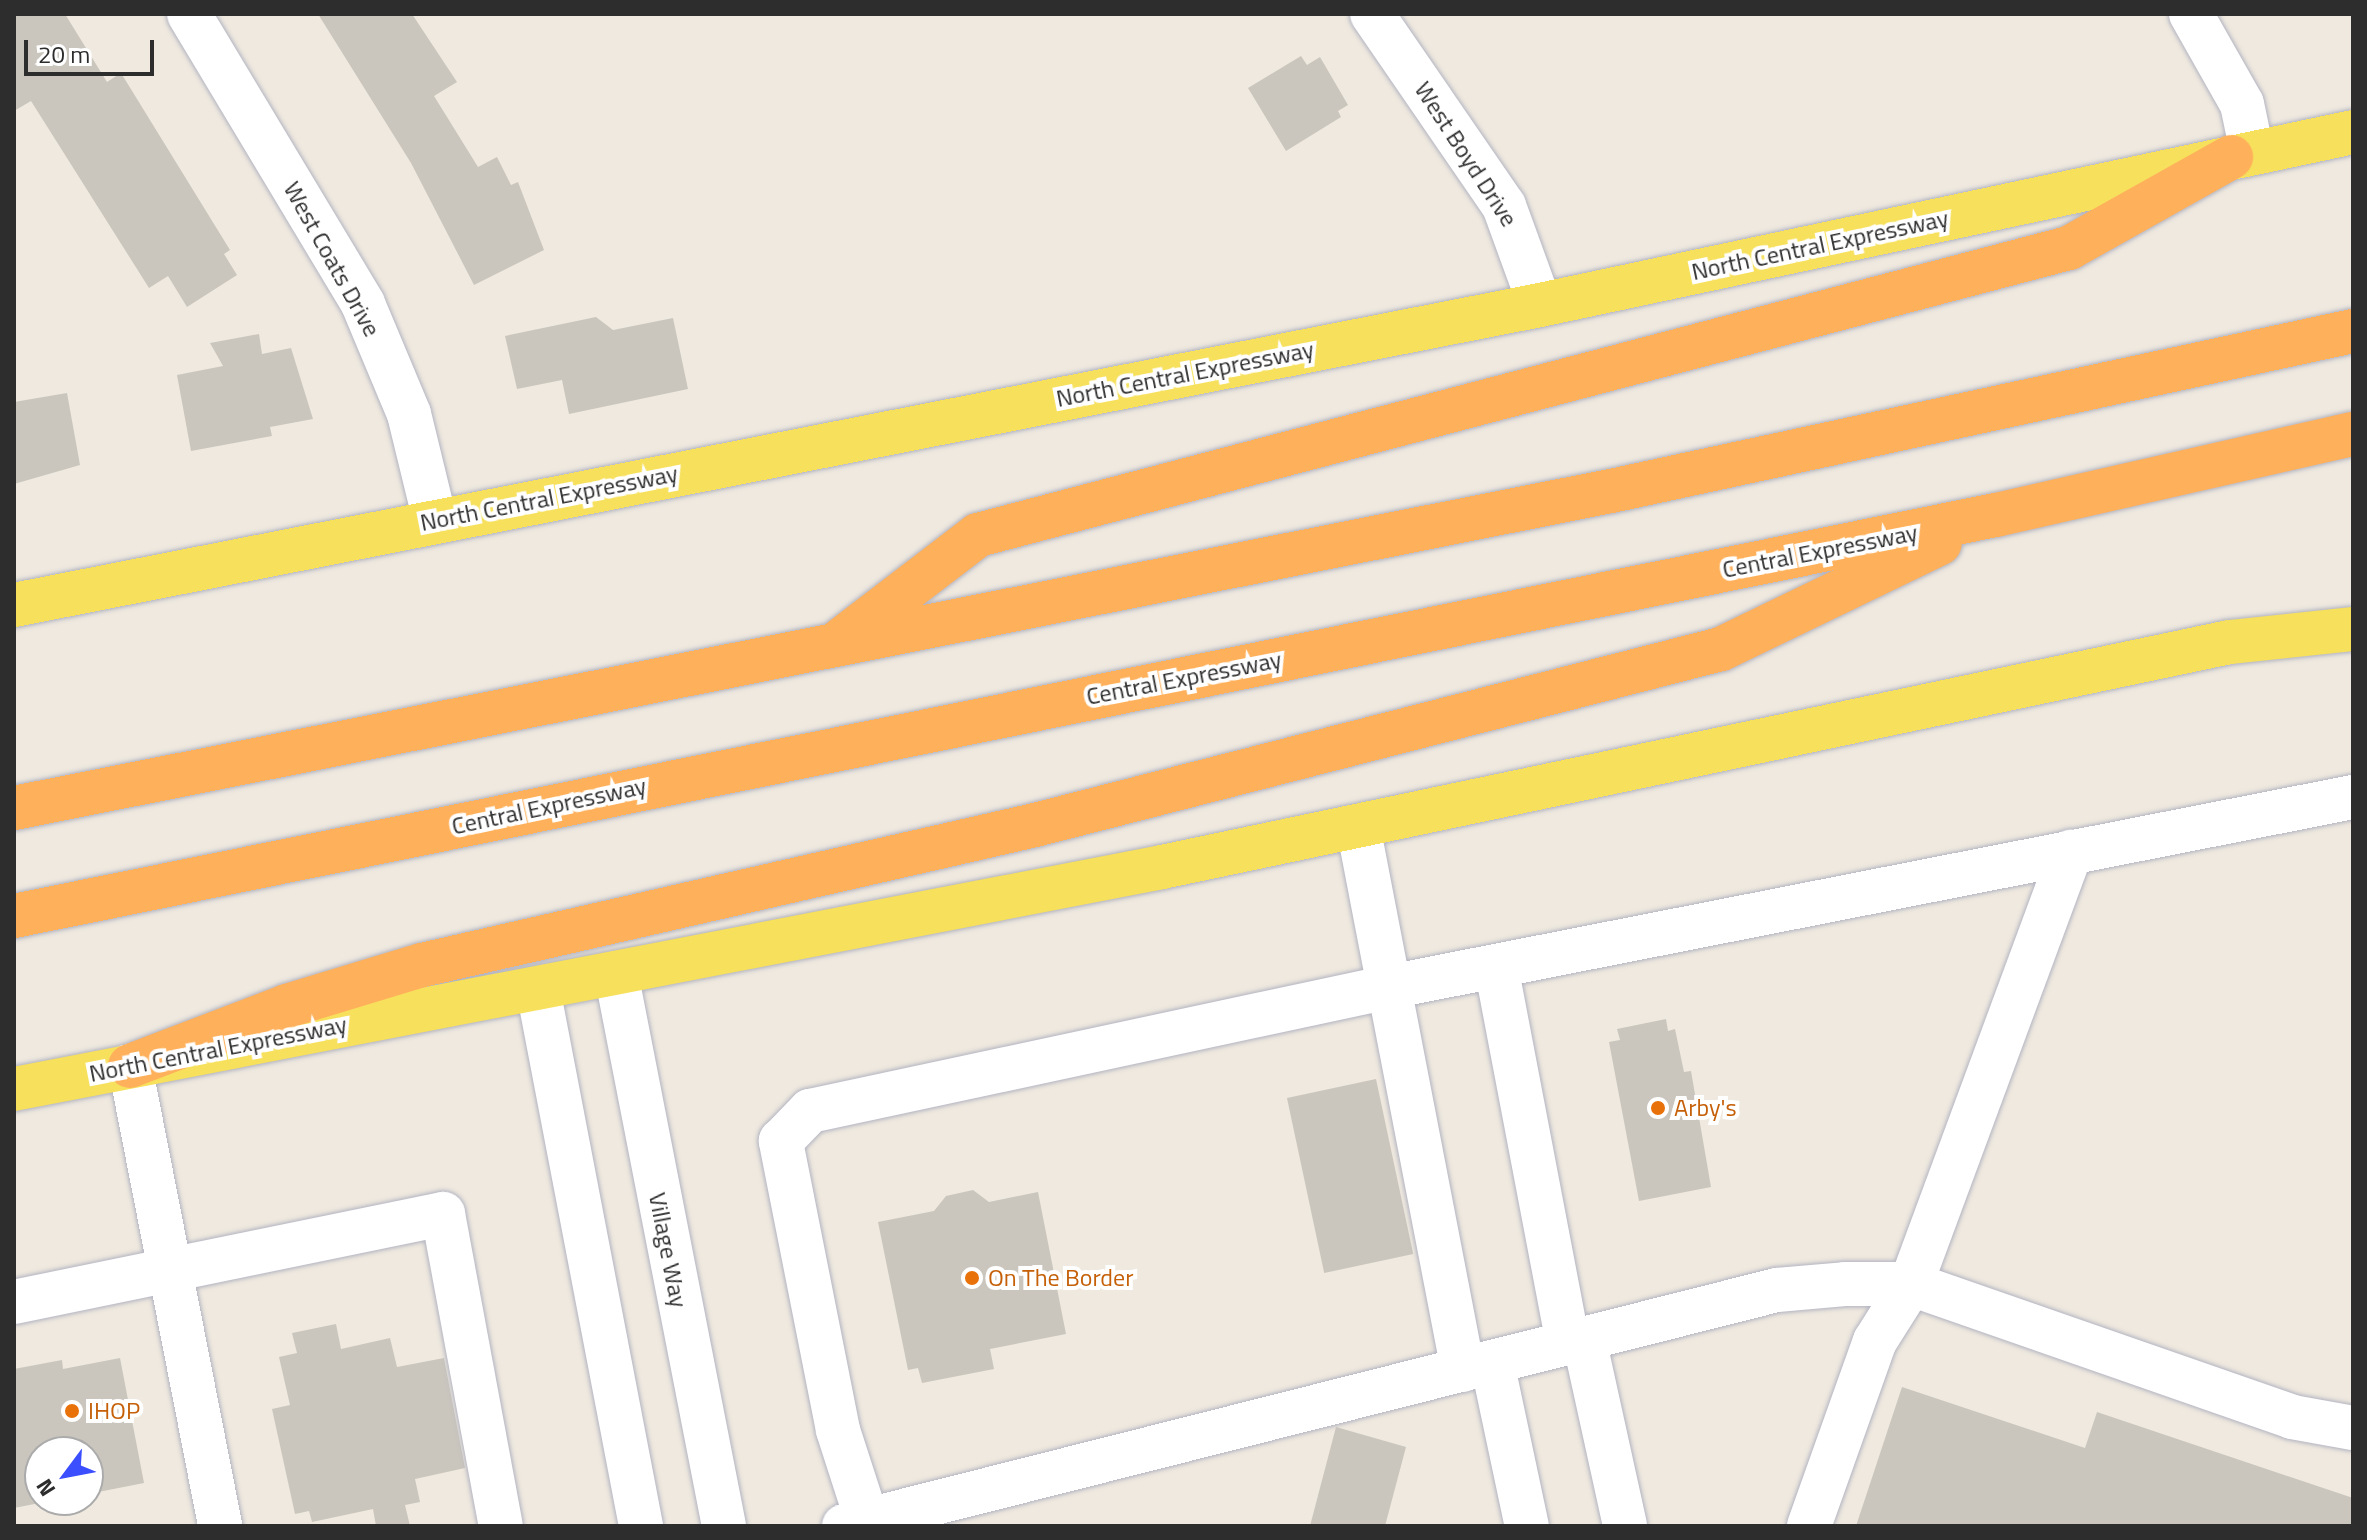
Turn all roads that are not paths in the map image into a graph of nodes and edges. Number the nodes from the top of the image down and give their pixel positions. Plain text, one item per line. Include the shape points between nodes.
1 (189, 14) edge
2 (1372, 14) edge
3 (2191, 14) edge
4 (2353, 132) edge
5 (2242, 154) junction
6 (1540, 305) junction
7 (2353, 331) edge
8 (2353, 434) edge
9 (1996, 515) junction
10 (435, 521) junction
11 (14, 605) edge
12 (2353, 629) edge
13 (834, 644) junction
14 (2353, 797) edge
15 (14, 808) edge
16 (1358, 826) junction
17 (2071, 852) junction
18 (14, 916) edge
19 (1496, 966) junction
20 (616, 973) junction
21 (1389, 987) junction
22 (538, 989) junction
23 (130, 1066) junction
24 (14, 1089) edge
25 (170, 1270) junction
26 (1911, 1284) junction
27 (14, 1302) edge
28 (1576, 1341) junction
29 (1478, 1366) junction
30 (2353, 1428) edge
31 (855, 1523) edge
32 (220, 1526) edge
33 (501, 1526) edge
34 (641, 1526) edge
35 (724, 1526) edge
36 (1527, 1526) edge
37 (1625, 1526) edge
38 (1809, 1526) edge

1 - 10 street, West Coats Drive via 363,304 409,414
2 - 6 street, West Boyd Drive via 1504,206
3 - 5 street via 2242,104
4 - 5 main road, North Central Expressway
5 - 6 main road, North Central Expressway
5 - 13 highway via 2069,248 978,535
6 - 10 main road, North Central Expressway
7 - 13 highway via 1917,428
8 - 9 highway, Central Expressway
9 - 18 highway, Central Expressway
9 - 23 highway via 1721,649 1035,825 422,965 287,1006
10 - 11 main road, North Central Expressway
12 - 16 main road, North Central Expressway via 2230,642
13 - 15 highway
14 - 17 street
16 - 20 main road, North Central Expressway
16 - 21 street
17 - 19 street
17 - 26 street
19 - 21 street
19 - 28 street
20 - 22 main road, North Central Expressway
20 - 35 street, Village Way
21 - 29 street
21 - 31 street via 810,1111 781,1141
22 - 23 main road, North Central Expressway
22 - 34 street
23 - 24 main road, North Central Expressway
23 - 25 street
25 - 27 street
25 - 32 street
25 - 33 street via 443,1214
26 - 28 street via 1777,1290
26 - 30 street via 2292,1417
26 - 38 street via 1875,1341
28 - 29 street
28 - 37 street
29 - 31 street
29 - 36 street

